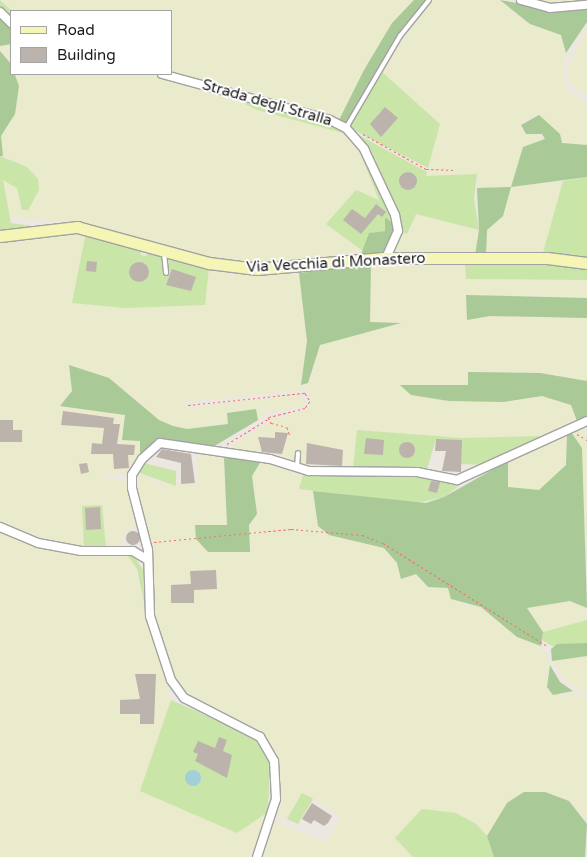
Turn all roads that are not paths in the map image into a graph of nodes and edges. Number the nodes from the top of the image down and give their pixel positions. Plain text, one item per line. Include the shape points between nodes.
1 (429, 0) edge
2 (521, 0) edge
3 (587, 6) edge
4 (0, 12) edge
5 (10, 22) edge
6 (166, 75) edge
7 (346, 128) junction
8 (0, 236) edge
9 (164, 250) junction
10 (386, 258) junction
11 (587, 263) edge
12 (166, 273) dead end
13 (587, 421) edge
14 (298, 453) dead end
15 (298, 468) junction
16 (0, 527) edge
17 (148, 560) junction
18 (256, 857) edge

1 - 7 lane via 400,36
2 - 3 street via 550,8
4 - 5 street
6 - 7 street, Strada degli Stralla via 330,120
7 - 10 street, Strada degli Stralla via 364,149 395,215 398,231
8 - 9 street, Via Vecchia di Monastero via 77,227
9 - 10 street, Via Vecchia di Monastero via 220,266 257,269
9 - 12 lane
10 - 11 street, Via Vecchia di Monastero via 547,258
13 - 15 street via 458,480 424,472 346,474
14 - 15 lane
15 - 17 street via 270,459 158,443 142,460 131,480
16 - 17 street via 45,544 81,551 133,551
17 - 18 street via 150,616 177,692 258,736 272,755 276,799

